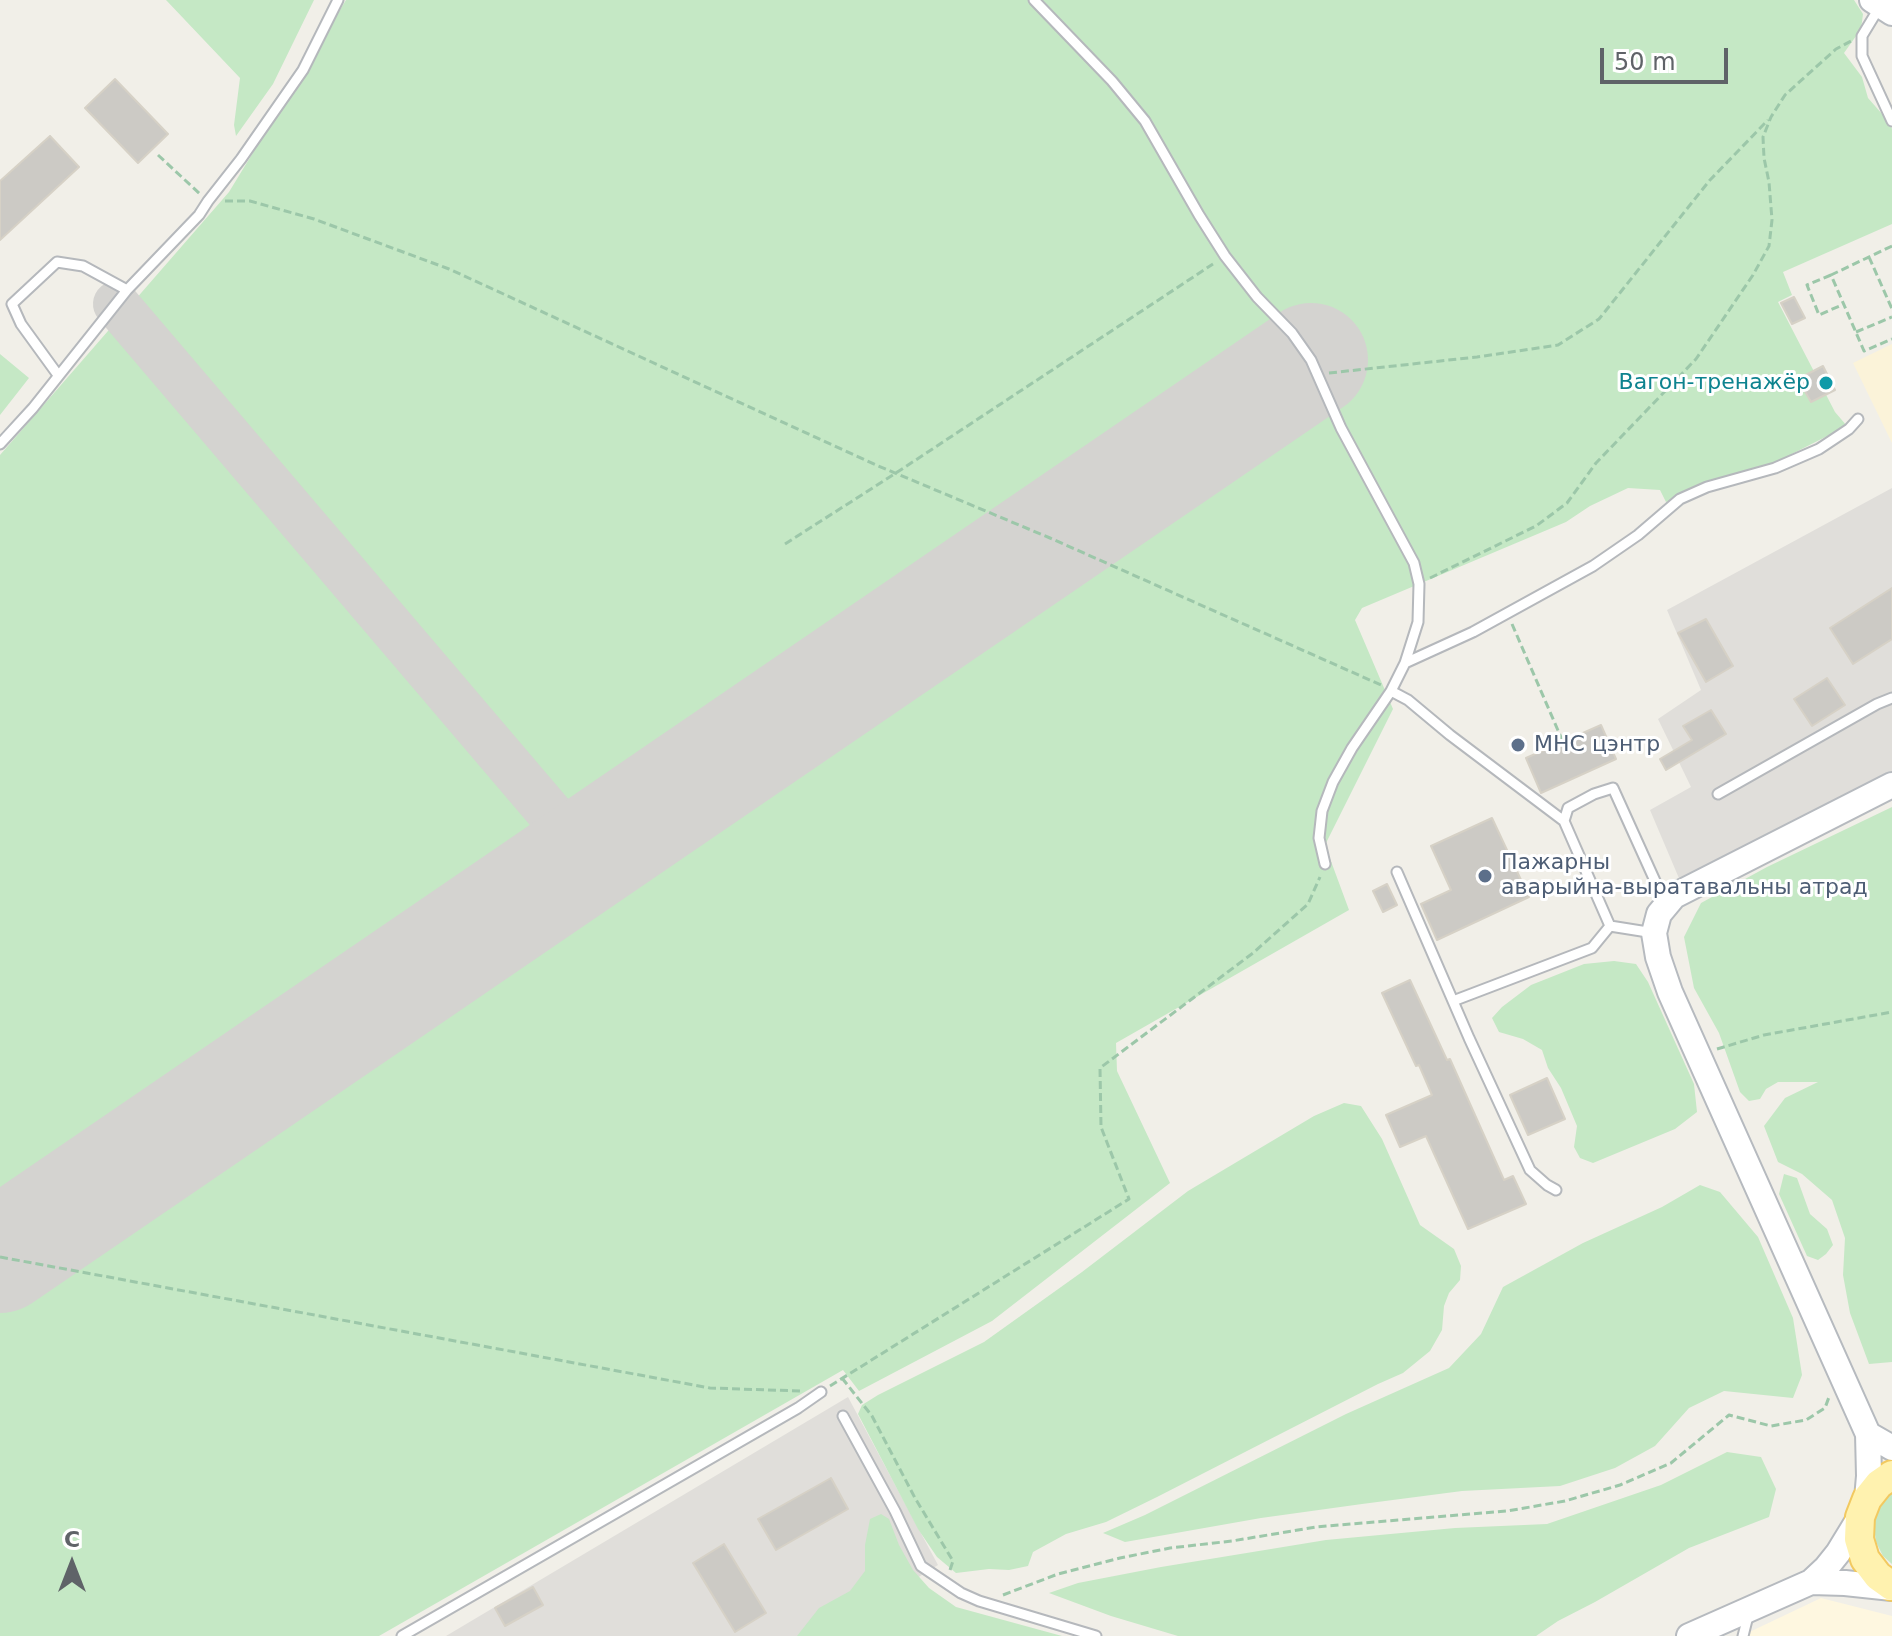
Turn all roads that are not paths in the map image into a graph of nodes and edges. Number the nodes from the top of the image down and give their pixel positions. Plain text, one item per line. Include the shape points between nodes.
1 (338, 0) edge
2 (1034, 0) edge
3 (1881, 6) edge
4 (1892, 121) edge
5 (127, 290) junction
6 (58, 375) junction
7 (1858, 419) dead end
8 (0, 444) edge
9 (1405, 663) junction
10 (1391, 691) junction
11 (1892, 698) edge
12 (1892, 785) edge
13 (1718, 794) dead end
14 (1564, 821) junction
15 (1325, 864) road end
16 (1397, 872) dead end
17 (1666, 906) junction
18 (1610, 926) junction
19 (1654, 933) junction
20 (1453, 1001) junction
21 (1556, 1190) dead end
22 (821, 1392) road end
23 (843, 1416) dead end
24 (1868, 1434) junction
25 (1892, 1448) edge
26 (1892, 1475) edge
27 (1863, 1508) junction
28 (1811, 1582) junction
29 (1892, 1587) edge
30 (1750, 1608) junction
31 (1706, 1631) edge
32 (402, 1636) edge
33 (1096, 1636) edge
34 (1743, 1636) edge

1 - 5 lane via 303,70 241,159 199,215
2 - 9 lane via 1145,121 1225,256 1311,360 1341,428 1414,563 1418,622
3 - 4 lane via 1862,36 1862,56
5 - 6 lane
5 - 6 lane via 83,266 57,262 12,304
6 - 8 lane
7 - 9 lane via 1819,449 1680,499 1593,566
9 - 10 lane
10 - 14 lane
10 - 15 lane via 1333,782 1319,838
11 - 13 lane
12 - 17 street via 1674,896
14 - 17 lane via 1568,808 1613,788
14 - 18 lane
16 - 20 lane
17 - 19 street
18 - 19 lane
18 - 20 lane via 1592,948
19 - 24 street via 1670,992
20 - 21 lane via 1530,1170
22 - 32 lane
23 - 33 lane via 921,1566 979,1601
24 - 25 street
24 - 27 street
26 - 27 main road
27 - 28 street via 1838,1553
27 - 29 main road via 1859,1539 1865,1559
28 - 29 street
28 - 30 street
30 - 31 street
30 - 34 lane

